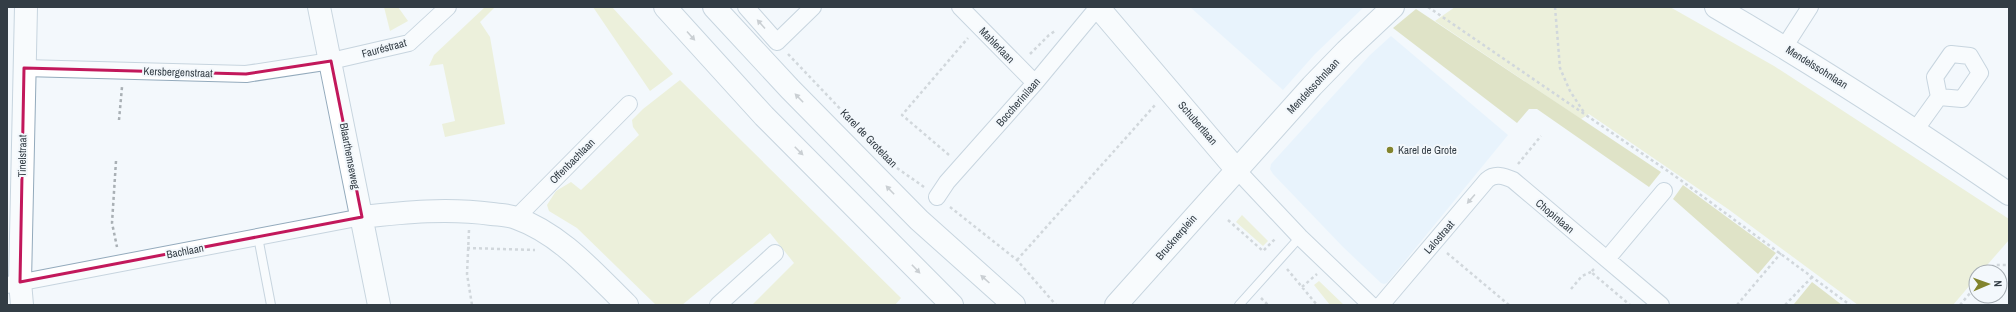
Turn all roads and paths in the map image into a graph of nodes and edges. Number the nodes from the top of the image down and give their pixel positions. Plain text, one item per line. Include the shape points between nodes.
1 (26, 7) edge
2 (319, 7) edge
3 (448, 7) edge
4 (665, 7) edge
5 (714, 7) edge
6 (746, 7) edge
7 (813, 7) edge
8 (960, 7) edge
9 (1098, 7) edge
10 (1393, 7) edge
11 (1428, 7) edge
12 (1555, 7) edge
13 (1716, 7) edge
14 (1810, 7) edge
15 (979, 26) junction
16 (777, 42) junction
17 (1784, 46) junction
18 (331, 61) junction
19 (24, 68) junction
20 (123, 71) junction
21 (1035, 83) junction
22 (1939, 97) dead end
23 (1159, 101) dead end
24 (629, 104) dead end
25 (1586, 116) junction
26 (119, 120) dead end
27 (1916, 129) junction
28 (868, 138) dead end
29 (116, 161) dead end
30 (961, 166) junction
31 (895, 167) dead end
32 (1236, 169) junction
33 (1501, 176) joint
34 (1664, 190) dead end
35 (2009, 194) edge
36 (953, 200) dead end
37 (942, 201) junction
38 (362, 217) junction
39 (516, 218) junction
40 (1228, 220) dead end
41 (258, 237) junction
42 (1300, 237) junction
43 (1276, 238) dead end
44 (1434, 242) junction
45 (537, 250) dead end
46 (774, 253) dead end
47 (1781, 253) junction
48 (1017, 260) junction
49 (1607, 260) junction
50 (120, 263) junction
51 (1286, 268) dead end
52 (1591, 272) dead end
53 (1318, 274) dead end
54 (1812, 276) junction
55 (13, 283) edge
56 (1302, 287) junction
57 (1571, 289) dead end
58 (1968, 296) edge
59 (22, 305) edge
60 (271, 305) edge
61 (379, 305) edge
62 (472, 305) edge
63 (627, 305) edge
64 (718, 305) edge
65 (952, 305) edge
66 (1014, 305) edge
67 (1056, 305) edge
68 (1116, 305) edge
69 (1240, 305) edge
70 (1317, 305) edge
71 (1371, 305) edge
72 (1381, 305) edge
73 (1509, 305) edge
74 (1661, 305) edge
75 (1737, 305) edge
76 (1785, 305) edge
77 (1850, 305) edge
78 (1960, 305) edge

1 - 19 street, Tinelstraat
2 - 18 street, Blaarthemseweg
3 - 18 street, Fauréstraat via 409,43
4 -> 65 street via 764,116
66 -> 5 street, Karel de Grotelaan via 919,220 790,89
16 -> 6 street
7 - 16 street
8 - 15 street, Mahlerlaan
9 - 21 street, Boccherinilaan
9 - 32 street, Schubertlaan
10 - 32 street, Mendelssohnlaan via 1341,56
11 - 25 path
12 - 25 path via 1560,68 1570,91
13 - 17 street, Mendelssohnlaan
14 - 17 street
15 - 21 street, Mahlerlaan
15 - 30 path via 902,115
16 - 28 path, Karel de Grotelaan
17 - 27 street, Mendelssohnlaan
18 - 20 street, Kersbergenstraat via 246,74
18 - 38 street, Blaarthemseweg
19 - 20 street, Kersbergenstraat
19 - 55 street, Tinelstraat
20 - 26 path
21 - 30 street, Boccherinilaan
22 - 27 street
23 - 48 path
24 - 39 street, Offenbachlaan
25 - 47 path via 1676,176
27 - 35 street, Mendelssohnlaan
29 - 50 path via 112,223
30 - 37 street, Boccherinilaan via 947,182
31 - 37 path, Karel de Grotelaan
32 - 42 street, Schubertlaan
32 - 68 street, Brucknerplein
33 -> 44 street, Lalostraat via 1487,180
33 - 49 street, Chopinlaan via 1513,180
34 - 49 street
36 - 37 path
37 - 48 path, Karel de Grotelaan
38 - 39 street via 424,210 480,212
38 - 41 street, Bachlaan
38 - 61 street, Blaarthemseweg
39 - 63 street via 553,237
40 - 43 path via 1263,251
41 - 50 street, Bachlaan
41 - 60 lane
42 - 69 lane
42 - 71 street, Schubertlaan
44 - 72 street, Lalostraat
44 - 73 path
45 - 62 path via 467,248 467,274
46 - 64 street
47 - 54 path
47 - 75 path
48 - 67 path, Karel de Grotelaan
49 - 74 street, Chopinlaan
50 - 55 street, Bachlaan
51 - 56 path
52 - 57 path via 1582,276
53 - 56 path
54 - 76 path
54 - 77 path
55 - 59 street, Tinelstraat
56 - 70 path
58 - 78 path

